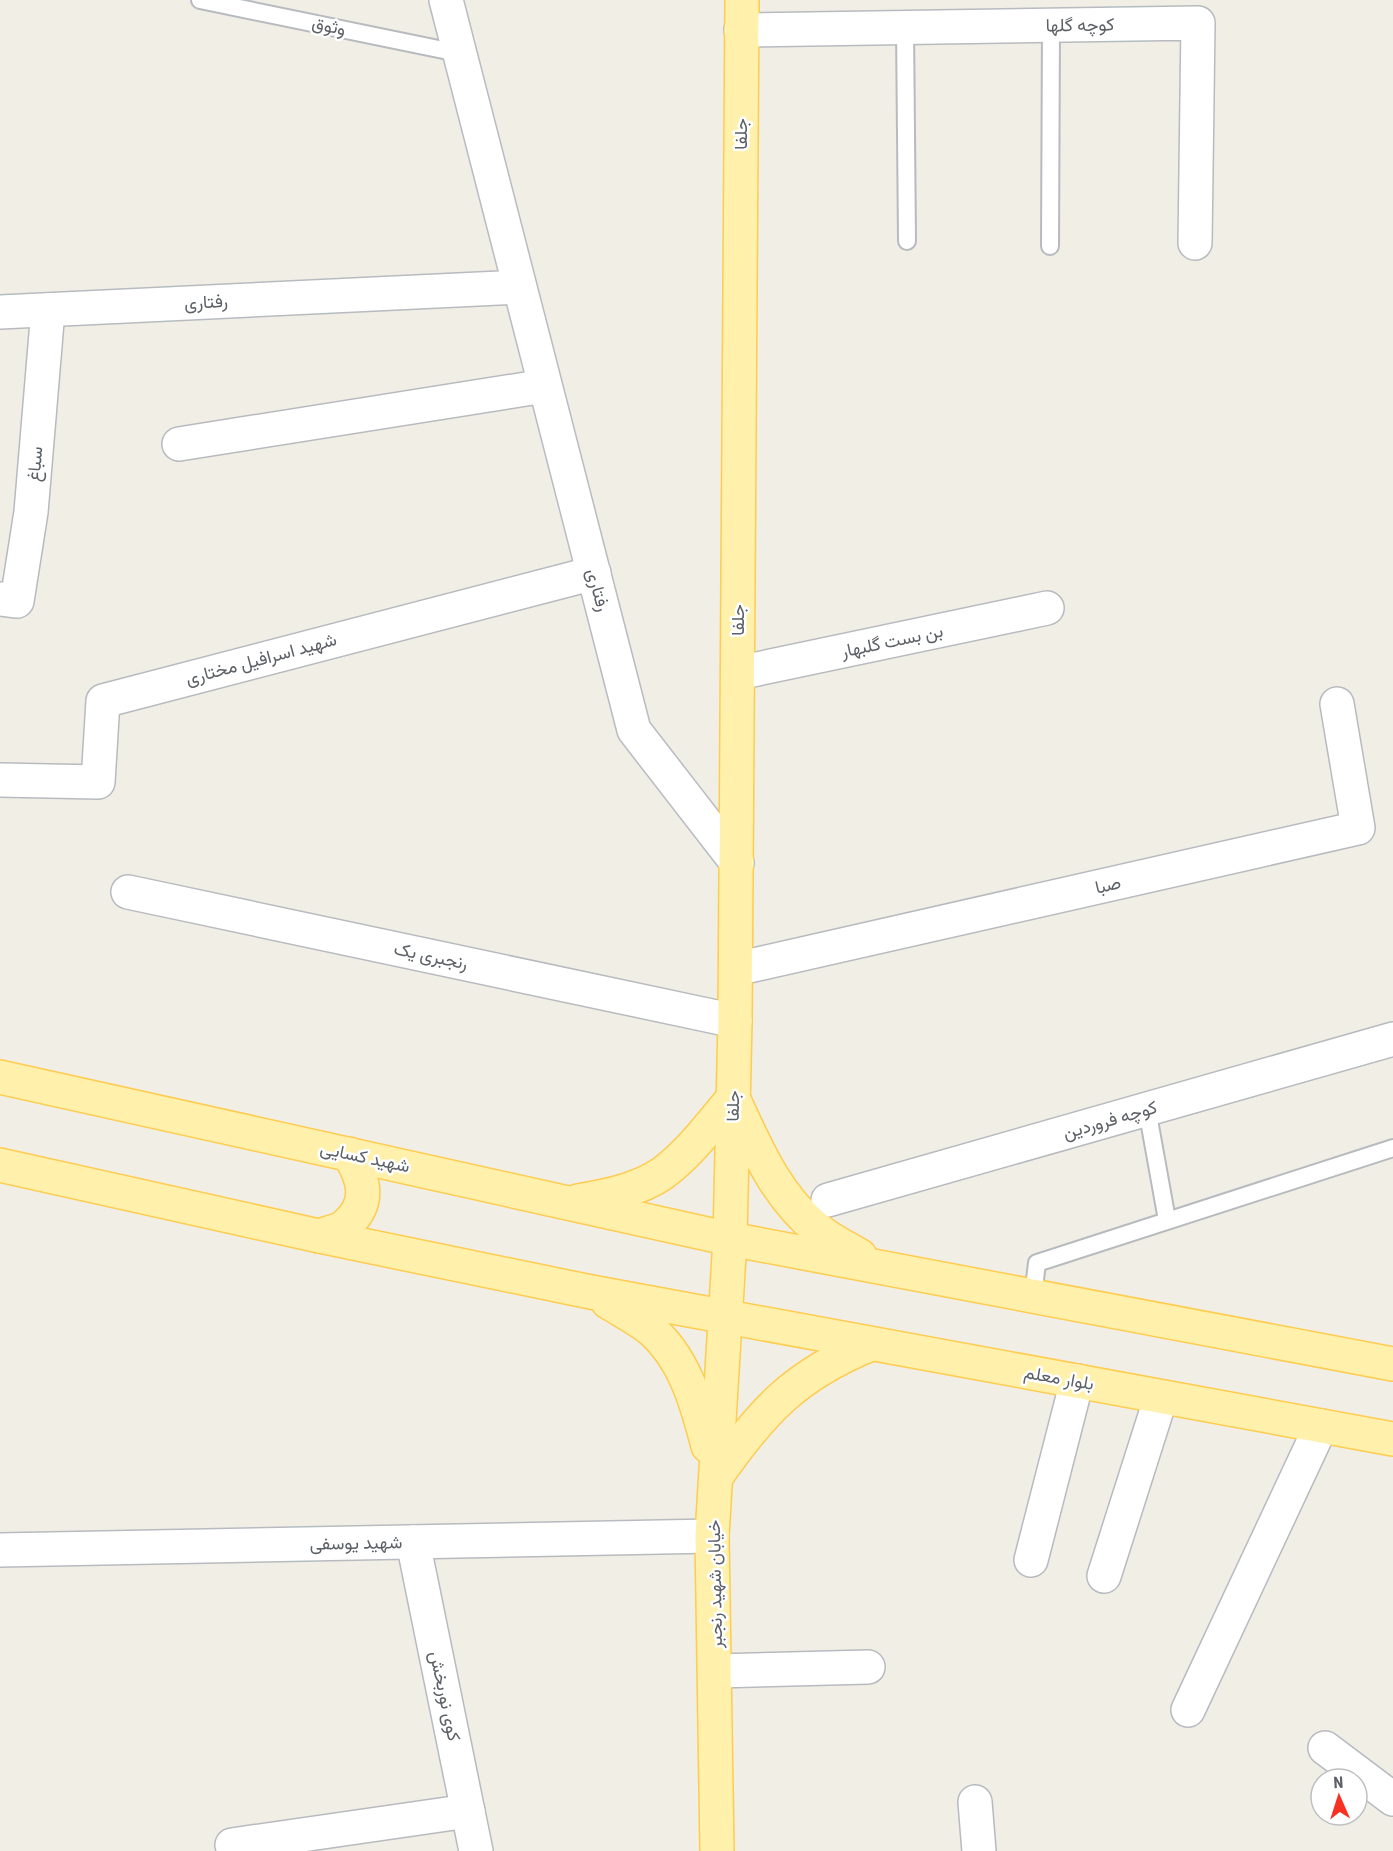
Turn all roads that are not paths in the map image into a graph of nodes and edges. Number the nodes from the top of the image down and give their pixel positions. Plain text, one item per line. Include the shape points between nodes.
1 (200, 0) edge
2 (446, 0) edge
3 (741, 15) edge
4 (1051, 25) junction
5 (905, 27) junction
6 (458, 53) junction
7 (907, 241) dead end
8 (1195, 243) dead end
9 (1050, 246) dead end
10 (519, 287) junction
11 (48, 310) junction
12 (0, 312) edge
13 (546, 386) junction
14 (179, 444) dead end
15 (594, 573) junction
16 (0, 599) edge
17 (1047, 608) dead end
18 (738, 673) junction
19 (1337, 704) dead end
20 (0, 780) edge
21 (737, 863) junction
22 (128, 892) dead end
23 (736, 969) junction
24 (735, 1021) junction
25 (1393, 1039) edge
26 (0, 1077) edge
27 (733, 1098) junction
28 (1147, 1109) junction
29 (1393, 1148) edge
30 (349, 1154) junction
31 (0, 1165) edge
32 (828, 1200) dead end
33 (571, 1203) junction
34 (1167, 1220) junction
35 (319, 1236) junction
36 (730, 1239) junction
37 (880, 1267) junction
38 (591, 1292) junction
39 (1034, 1296) junction
40 (725, 1317) junction
41 (871, 1344) junction
42 (1393, 1364) edge
43 (1077, 1382) junction
44 (1161, 1397) junction
45 (1322, 1426) junction
46 (1393, 1439) edge
47 (716, 1477) junction
48 (712, 1536) junction
49 (413, 1542) junction
50 (0, 1550) edge
51 (1031, 1560) dead end
52 (1104, 1576) dead end
53 (868, 1667) dead end
54 (716, 1671) junction
55 (1188, 1710) dead end
56 (1325, 1748) dead end
57 (1393, 1799) edge
58 (975, 1802) dead end
59 (468, 1811) junction
60 (232, 1845) dead end
61 (476, 1851) edge
62 (717, 1851) edge
63 (979, 1851) edge

1 - 6 lane, وثوق
2 - 6 street, رفتاری
3 - 5 street, کوچه گلها
3 - 18 main road, جلفا
4 - 5 street, کوچه گلها
4 - 8 street, کوچه گلها via 1198,22
4 - 9 lane
5 - 7 lane
6 - 10 street, رفتاری
10 - 11 street, رفتاری
10 - 13 street, رفتاری
11 - 12 street, رفتاری
11 - 16 street, سباغ via 32,512 17,601
13 - 14 street
13 - 15 street, رفتاری
15 - 20 street, شهید اسرافیل مختاری via 103,701 98,782
15 - 21 street, رفتاری via 634,730
17 - 18 street, بن بست گلبهار
18 - 21 main road, جلفا
19 - 23 street, صبا via 1358,828
21 - 23 main road, جلفا
22 - 24 street, رنجبری یک
23 - 24 main road, جلفا
24 - 27 main road, جلفا
25 - 28 street, کوچه فروردین
26 - 30 main road, شهید کسایی
27 - 33 main road via 662,1174 621,1192
27 - 36 main road, جلفا
27 - 37 main road via 784,1197 817,1230
28 - 32 street, کوچه فروردین
28 - 34 lane
29 - 34 lane
30 - 33 main road, شهید کسایی
30 - 35 main road via 363,1177 361,1205 345,1227
31 - 35 main road
33 - 36 main road, شهید کسایی
34 - 39 lane via 1037,1263
35 - 38 main road
36 - 37 main road
36 - 40 main road, جلفا
37 - 39 main road
38 - 40 main road
38 - 47 main road via 649,1328 673,1356 695,1396
39 - 42 main road
40 - 41 main road, بلوار معلم
40 - 47 main road, خیابان شهید رنجبر
41 - 43 main road, بلوار معلم
41 - 47 main road via 807,1376 769,1407
43 - 44 main road, بلوار معلم
43 - 51 street
44 - 45 main road, بلوار معلم
44 - 52 street
45 - 46 main road, بلوار معلم
45 - 55 street
47 - 48 main road, خیابان شهید رنجبر
48 - 49 street, شهید یوسفی
48 - 54 main road, خیابان شهید رنجبر
49 - 50 street, شهید یوسفی
49 - 59 street, کوی نوربخش
53 - 54 street
54 - 62 main road, خیابان شهید رنجبر
56 - 57 street
58 - 63 street
59 - 60 street
59 - 61 street, کوی نوربخش

